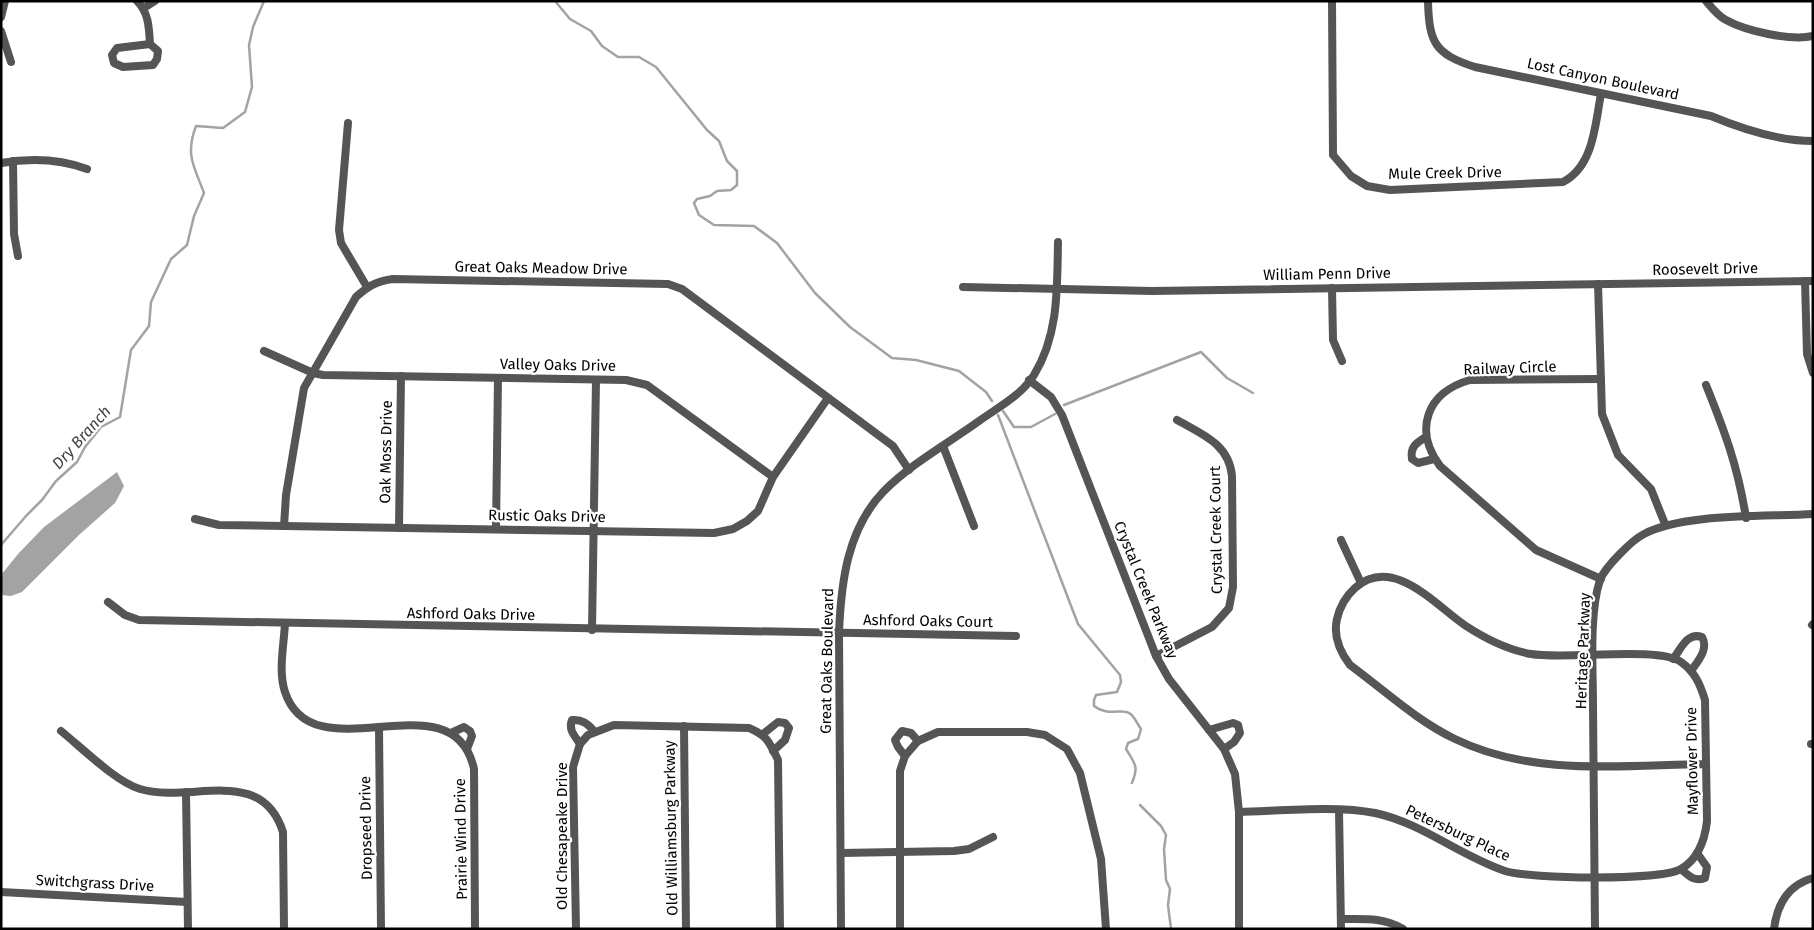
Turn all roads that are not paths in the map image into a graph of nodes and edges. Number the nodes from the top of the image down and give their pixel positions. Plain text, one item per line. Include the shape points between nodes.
1 (5, 1) edge
2 (137, 1) edge
3 (155, 1) edge
4 (1332, 1) edge
5 (1428, 1) edge
6 (1706, 1) edge
7 (144, 8) junction
8 (1, 17) edge
9 (1, 31) edge
10 (1813, 36) edge
11 (150, 44) junction
12 (11, 62) dead end
13 (1601, 94) junction
14 (348, 123) dead end
15 (1813, 141) edge
16 (12, 161) junction
17 (1, 163) edge
18 (87, 169) dead end
19 (1058, 242) dead end
20 (18, 256) dead end
21 (1809, 281) edge
22 (1598, 284) junction
23 (367, 287) junction
24 (962, 287) dead end
25 (1332, 288) junction
26 (1057, 289) junction
27 (264, 351) dead end
28 (1342, 361) dead end
29 (313, 373) junction
30 (1813, 373) edge
31 (401, 376) junction
32 (498, 378) junction
33 (1601, 379) junction
34 (596, 380) junction
35 (1030, 380) junction
36 (1706, 385) dead end
37 (828, 398) junction
38 (1177, 420) dead end
39 (1426, 438) junction
40 (943, 446) junction
41 (1434, 459) junction
42 (909, 470) junction
43 (773, 477) junction
44 (1813, 514) edge
45 (1746, 518) junction
46 (195, 519) dead end
47 (1665, 524) junction
48 (284, 526) junction
49 (974, 526) dead end
50 (399, 528) junction
51 (496, 529) junction
52 (594, 531) junction
53 (1341, 540) dead end
54 (1601, 579) junction
55 (1361, 582) junction
56 (108, 602) dead end
57 (284, 623) junction
58 (592, 630) junction
59 (839, 633) junction
60 (1016, 636) dead end
61 (1156, 656) junction
62 (1593, 656) junction
63 (1673, 659) junction
64 (1691, 671) junction
65 (684, 726) junction
66 (379, 727) junction
67 (1209, 730) junction
68 (61, 731) dead end
69 (594, 732) junction
70 (451, 733) junction
71 (763, 734) junction
72 (918, 741) junction
73 (580, 744) junction
74 (1224, 749) junction
75 (467, 750) junction
76 (774, 751) junction
77 (905, 756) junction
78 (1706, 764) junction
79 (1594, 765) junction
80 (186, 792) junction
81 (1339, 810) junction
82 (1239, 812) junction
83 (992, 837) dead end
84 (899, 852) junction
85 (841, 853) junction
86 (1697, 853) junction
87 (1681, 869) junction
88 (1595, 876) junction
89 (1813, 878) edge
90 (1, 892) edge
91 (187, 902) junction
92 (1341, 919) junction
93 (188, 929) edge
94 (284, 929) edge
95 (381, 929) edge
96 (475, 929) edge
97 (576, 929) edge
98 (686, 929) edge
99 (780, 929) edge
100 (841, 929) edge
101 (900, 929) edge
102 (1106, 929) edge
103 (1239, 929) edge
104 (1341, 929) edge
105 (1403, 929) edge
106 (1595, 929) edge
107 (1774, 929) edge

1 - 8 street
2 - 7 street
3 - 7 street
4 - 13 street, Mule Creek Drive via 1333,155 1351,176 1367,186 1390,190 1564,182 1583,165
5 - 13 street, Lost Canyon Boulevard via 1428,24 1432,35 1437,46 1449,57 1475,67
6 - 10 street via 1723,19 1743,27 1789,37
7 - 11 street
9 - 12 street
11 - 11 street via 158,51 153,65 123,67 114,63 112,55 117,48
13 - 15 street, Lost Canyon Boulevard via 1711,116 1731,125 1778,137
14 - 23 street via 339,230 341,243
16 - 17 street
16 - 18 street via 69,162
16 - 20 street via 14,234
19 - 26 street, Great Oaks Boulevard
21 - 22 street, Roosevelt Drive
21 - 30 street via 1807,354
22 - 25 street, William Penn Drive
22 - 33 street
23 - 29 street via 356,297
23 - 37 street, Great Oaks Meadow Drive via 393,279 668,284 682,289
24 - 26 street, William Penn Drive
25 - 26 street, William Penn Drive
25 - 28 street via 1333,340
26 - 35 street, Great Oaks Boulevard via 1052,335
27 - 29 street
29 - 31 street, Valley Oaks Drive
29 - 48 street via 304,388
31 - 32 street, Valley Oaks Drive
31 - 50 street, Oak Moss Drive
32 - 34 street, Valley Oaks Drive
32 - 51 street
33 - 39 street, Railway Circle via 1470,380 1454,385 1440,396 1432,408 1426,422
33 - 47 street via 1602,414 1618,456 1651,489
34 - 43 street, Valley Oaks Drive via 626,380 647,386
34 - 52 street
35 - 40 street, Great Oaks Boulevard
35 - 61 street, Crystal Creek Parkway via 1051,397 1062,415
36 - 45 street via 1740,478
37 - 42 street, Great Oaks Meadow Drive via 893,446
37 - 43 street, Rustic Oaks Drive
38 - 61 street, Crystal Creek Court via 1218,445 1228,459 1232,476 1233,595 1225,615 1212,627
39 - 41 street, Railway Circle
39 - 41 street via 1413,446 1412,459 1418,463
40 - 42 street, Great Oaks Boulevard
40 - 49 street
41 - 54 street, Railway Circle via 1536,550
42 - 59 street, Great Oaks Boulevard via 883,492 864,520 849,554 841,587
43 - 52 street, Rustic Oaks Drive via 758,510 733,528 714,533
44 - 45 street, Heritage Parkway
45 - 47 street, Heritage Parkway
46 - 48 street, Rustic Oaks Drive via 219,525
47 - 54 street, Heritage Parkway via 1642,535 1621,553
48 - 50 street, Rustic Oaks Drive
50 - 51 street, Rustic Oaks Drive
51 - 52 street, Rustic Oaks Drive
52 - 58 street
53 - 55 street
54 - 62 street, Heritage Parkway via 1595,606
55 - 62 street, Mayflower Drive via 1385,578 1412,584 1465,625 1508,648 1532,654
55 - 79 street via 1340,607 1335,625 1341,653 1350,665 1430,725 1481,750 1552,765
56 - 57 street, Ashford Oaks Drive via 125,615 139,620
57 - 58 street, Ashford Oaks Drive
57 - 66 street, Prairie Wind Drive via 283,683 288,700 296,711 318,726
58 - 59 street, Ashford Oaks Drive
59 - 60 street, Ashford Oaks Court
59 - 85 street, Great Oaks Boulevard
61 - 67 street, Crystal Creek Parkway via 1169,679
62 - 63 street, Mayflower Drive via 1650,654
62 - 79 street, Heritage Parkway
63 - 64 street, Mayflower Drive
63 - 64 street via 1689,637 1702,637 1704,651
64 - 78 street, Mayflower Drive via 1705,700
65 - 69 street, Old Chesapeake Drive via 614,725
65 - 71 street, Old Chesapeake Drive via 749,728
65 - 98 street, Old Williamsburg Parkway
66 - 70 street, Prairie Wind Drive via 435,726
66 - 95 street, Dropseed Drive
67 - 74 street, Crystal Creek Parkway
67 - 74 street via 1233,723 1238,726 1240,733
68 - 80 street via 124,782 155,792
69 - 73 street, Old Chesapeake Drive
69 - 73 street, Old Chesapeake Drive via 584,722 572,720 572,733
70 - 75 street, Prairie Wind Drive
70 - 75 street, Prairie Wind Drive via 464,727 470,731 472,736
71 - 76 street
71 - 76 street via 778,722 789,728 785,740
72 - 77 street
72 - 77 street via 911,733 898,735 895,740
72 - 102 street via 948,731 1027,732 1045,734 1067,749 1080,773 1101,858
73 - 97 street, Old Chesapeake Drive via 574,767
74 - 82 street, Crystal Creek Parkway via 1235,774
75 - 96 street, Prairie Wind Drive via 474,770
76 - 99 street via 778,760
77 - 84 street via 899,778
78 - 79 street
78 - 86 street, Mayflower Drive via 1706,837
79 - 88 street, Heritage Parkway
80 - 91 street
80 - 94 street via 237,790 267,804 280,820 283,832
81 - 82 street, Petersburg Place
81 - 88 street, Petersburg Place via 1372,812 1399,819 1508,872 1529,876
81 - 92 street
82 - 103 street, Crystal Creek Parkway
83 - 84 street via 963,850
84 - 85 street
84 - 101 street
85 - 100 street, Great Oaks Boulevard
86 - 87 street, Mayflower Drive
86 - 87 street via 1707,867 1705,878 1692,879
87 - 88 street via 1659,875
88 - 106 street, Heritage Parkway
89 - 107 street via 1787,894 1778,908
90 - 91 street, Switchgrass Drive
91 - 93 street
92 - 104 street
92 - 105 street via 1377,919

